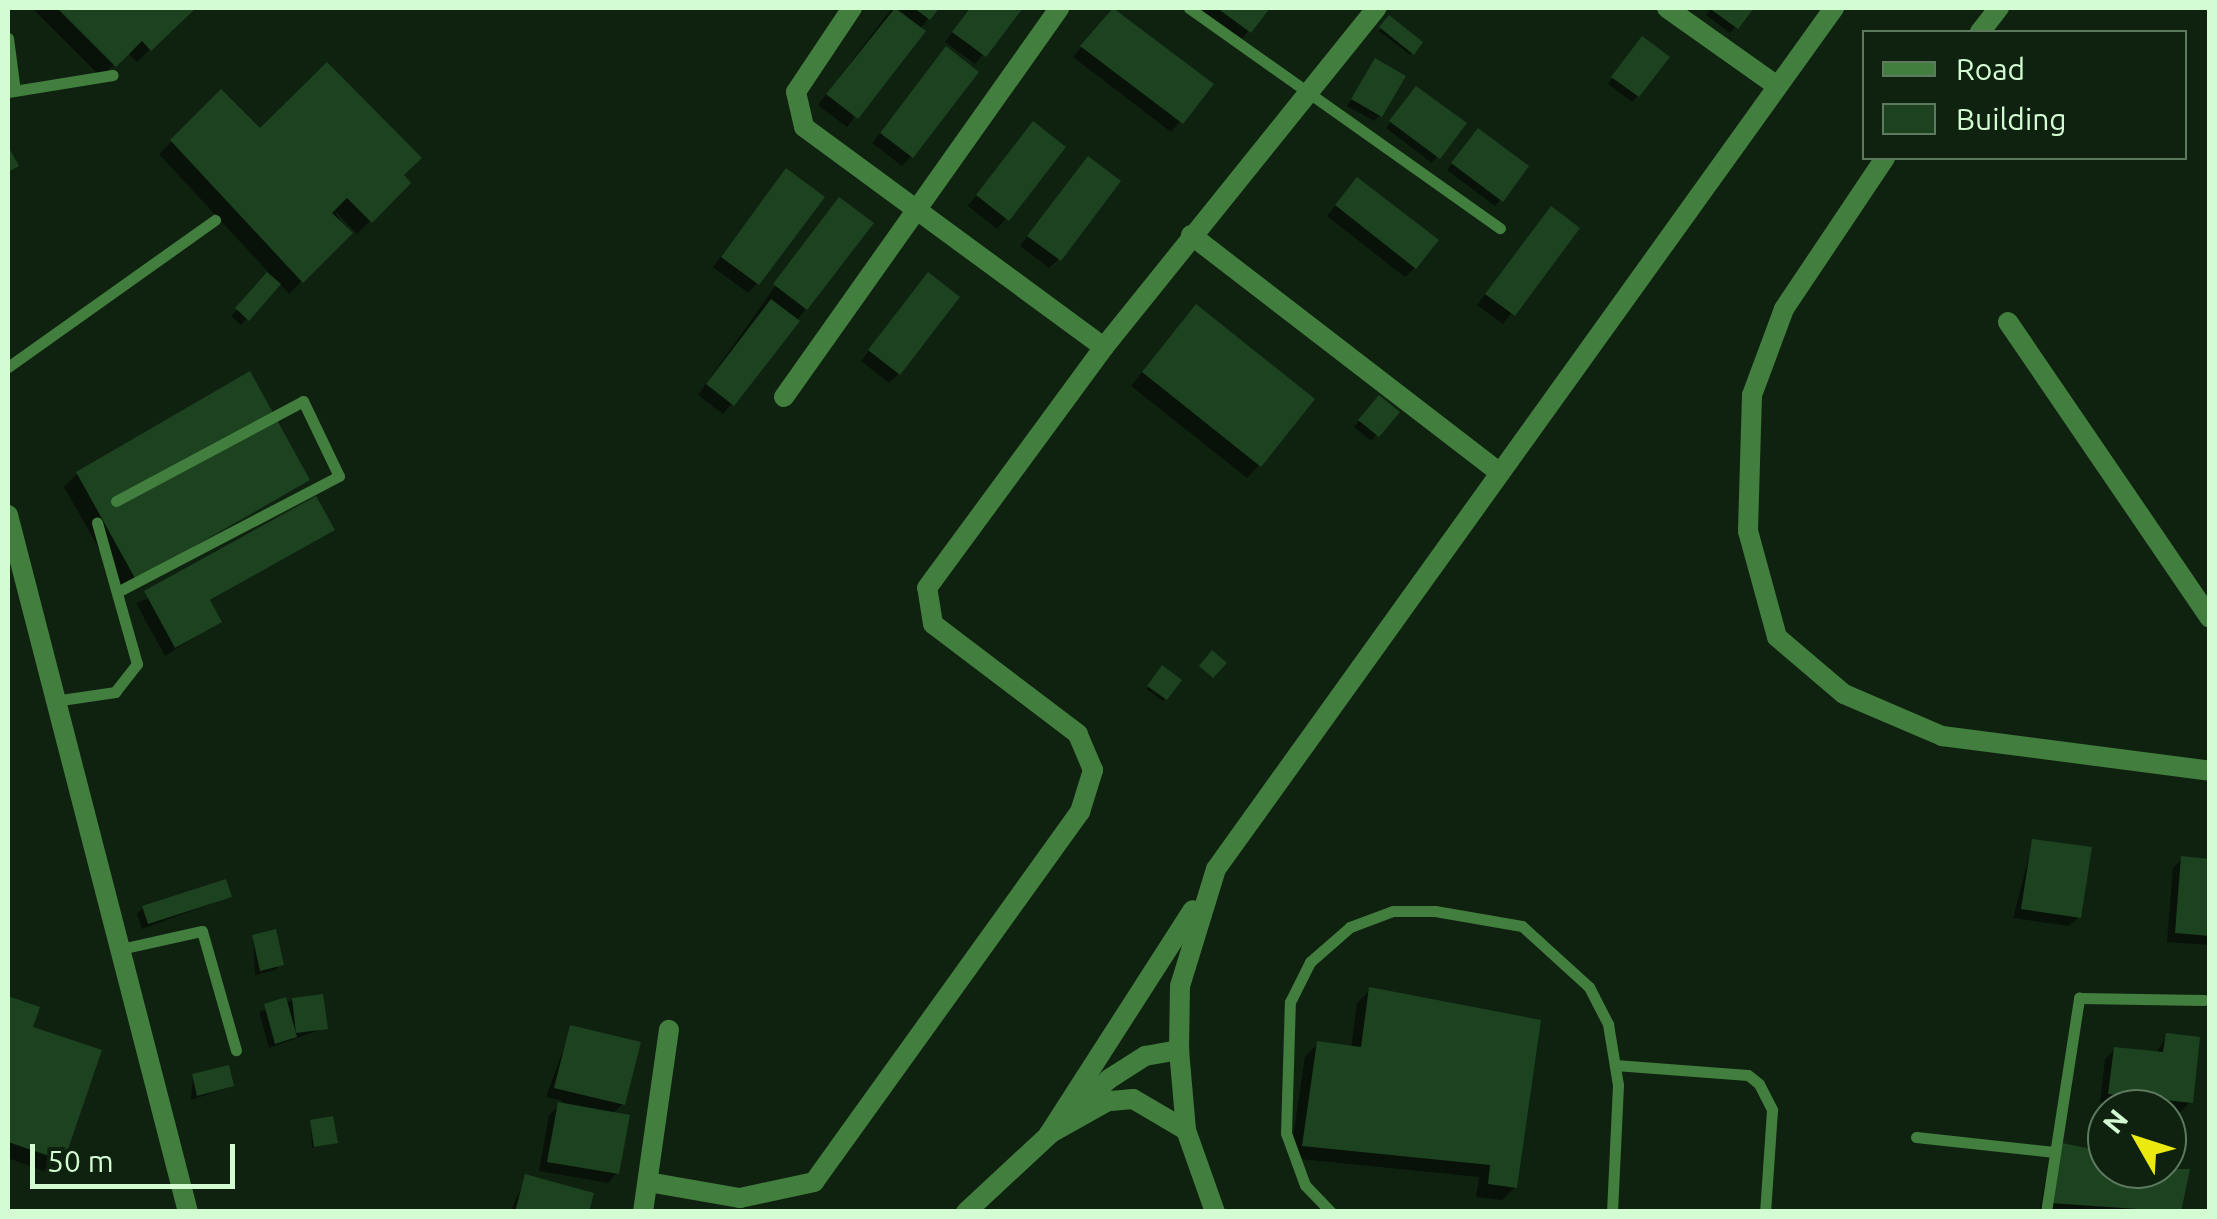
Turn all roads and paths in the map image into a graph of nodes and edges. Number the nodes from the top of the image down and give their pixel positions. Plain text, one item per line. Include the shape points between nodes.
1 (852, 8) edge
2 (1059, 8) edge
3 (1189, 8) edge
4 (1376, 8) edge
5 (1667, 8) edge
6 (1834, 8) edge
7 (1999, 8) edge
8 (1982, 30) edge
9 (8, 38) edge
10 (113, 74) dead end
11 (1777, 86) junction
12 (11, 92) edge
13 (1312, 92) junction
14 (1884, 160) edge
15 (921, 213) junction
16 (215, 220) dead end
17 (1500, 228) dead end
18 (1191, 235) junction
19 (2008, 322) dead end
20 (1104, 347) junction
21 (8, 367) edge
22 (784, 397) dead end
23 (1496, 470) junction
24 (116, 501) dead end
25 (8, 515) edge
26 (97, 523) dead end
27 (116, 592) junction
28 (2210, 618) edge
29 (54, 701) junction
30 (2210, 771) edge
31 (1216, 870) junction
32 (116, 950) junction
33 (2204, 1000) dead end
34 (669, 1030) dead end
35 (236, 1050) dead end
36 (1179, 1050) junction
37 (1615, 1065) junction
38 (1186, 1130) junction
39 (1048, 1134) junction
40 (1916, 1136) dead end
41 (2054, 1152) junction
42 (648, 1182) junction
43 (188, 1212) edge
44 (643, 1212) edge
45 (966, 1212) edge
46 (1215, 1212) edge
47 (1331, 1212) edge
48 (1612, 1212) edge
49 (1765, 1212) edge
50 (2046, 1212) edge

1 - 15 street via 796,92 796,113
2 - 15 street
3 - 13 lane
4 - 13 street
5 - 11 street
6 - 11 street
7 - 8 street
9 - 12 lane
10 - 12 lane
11 - 23 street
13 - 17 lane
13 - 18 street
14 - 30 street via 1784,309 1752,395 1748,532 1778,638 1832,687 1942,736
15 - 20 street
15 - 22 street
16 - 21 lane
18 - 20 street
18 - 23 street
19 - 28 street
20 - 42 street via 936,569 926,610 952,642 1078,734 1093,770 1080,812 814,1182 740,1198
23 - 31 street
24 - 27 lane via 305,401 339,476
25 - 29 street
26 - 27 lane
27 - 29 lane via 137,664 129,681 115,692
29 - 32 street
31 - 36 street via 1180,986
31 - 39 street
32 - 35 lane via 200,929
32 - 43 street
33 - 41 lane via 2079,998
34 - 42 street
36 - 38 street
36 - 39 street via 1145,1056 1109,1078
37 - 47 lane via 1589,987 1522,926 1435,910 1394,911 1350,927 1310,962 1290,1002 1282,1052 1286,1133 1305,1185
37 - 48 lane
37 - 49 lane via 1748,1075 1759,1084 1772,1110
38 - 39 street via 1133,1099 1108,1101
38 - 46 street
39 - 45 street
40 - 41 lane
41 - 50 lane
42 - 44 street

